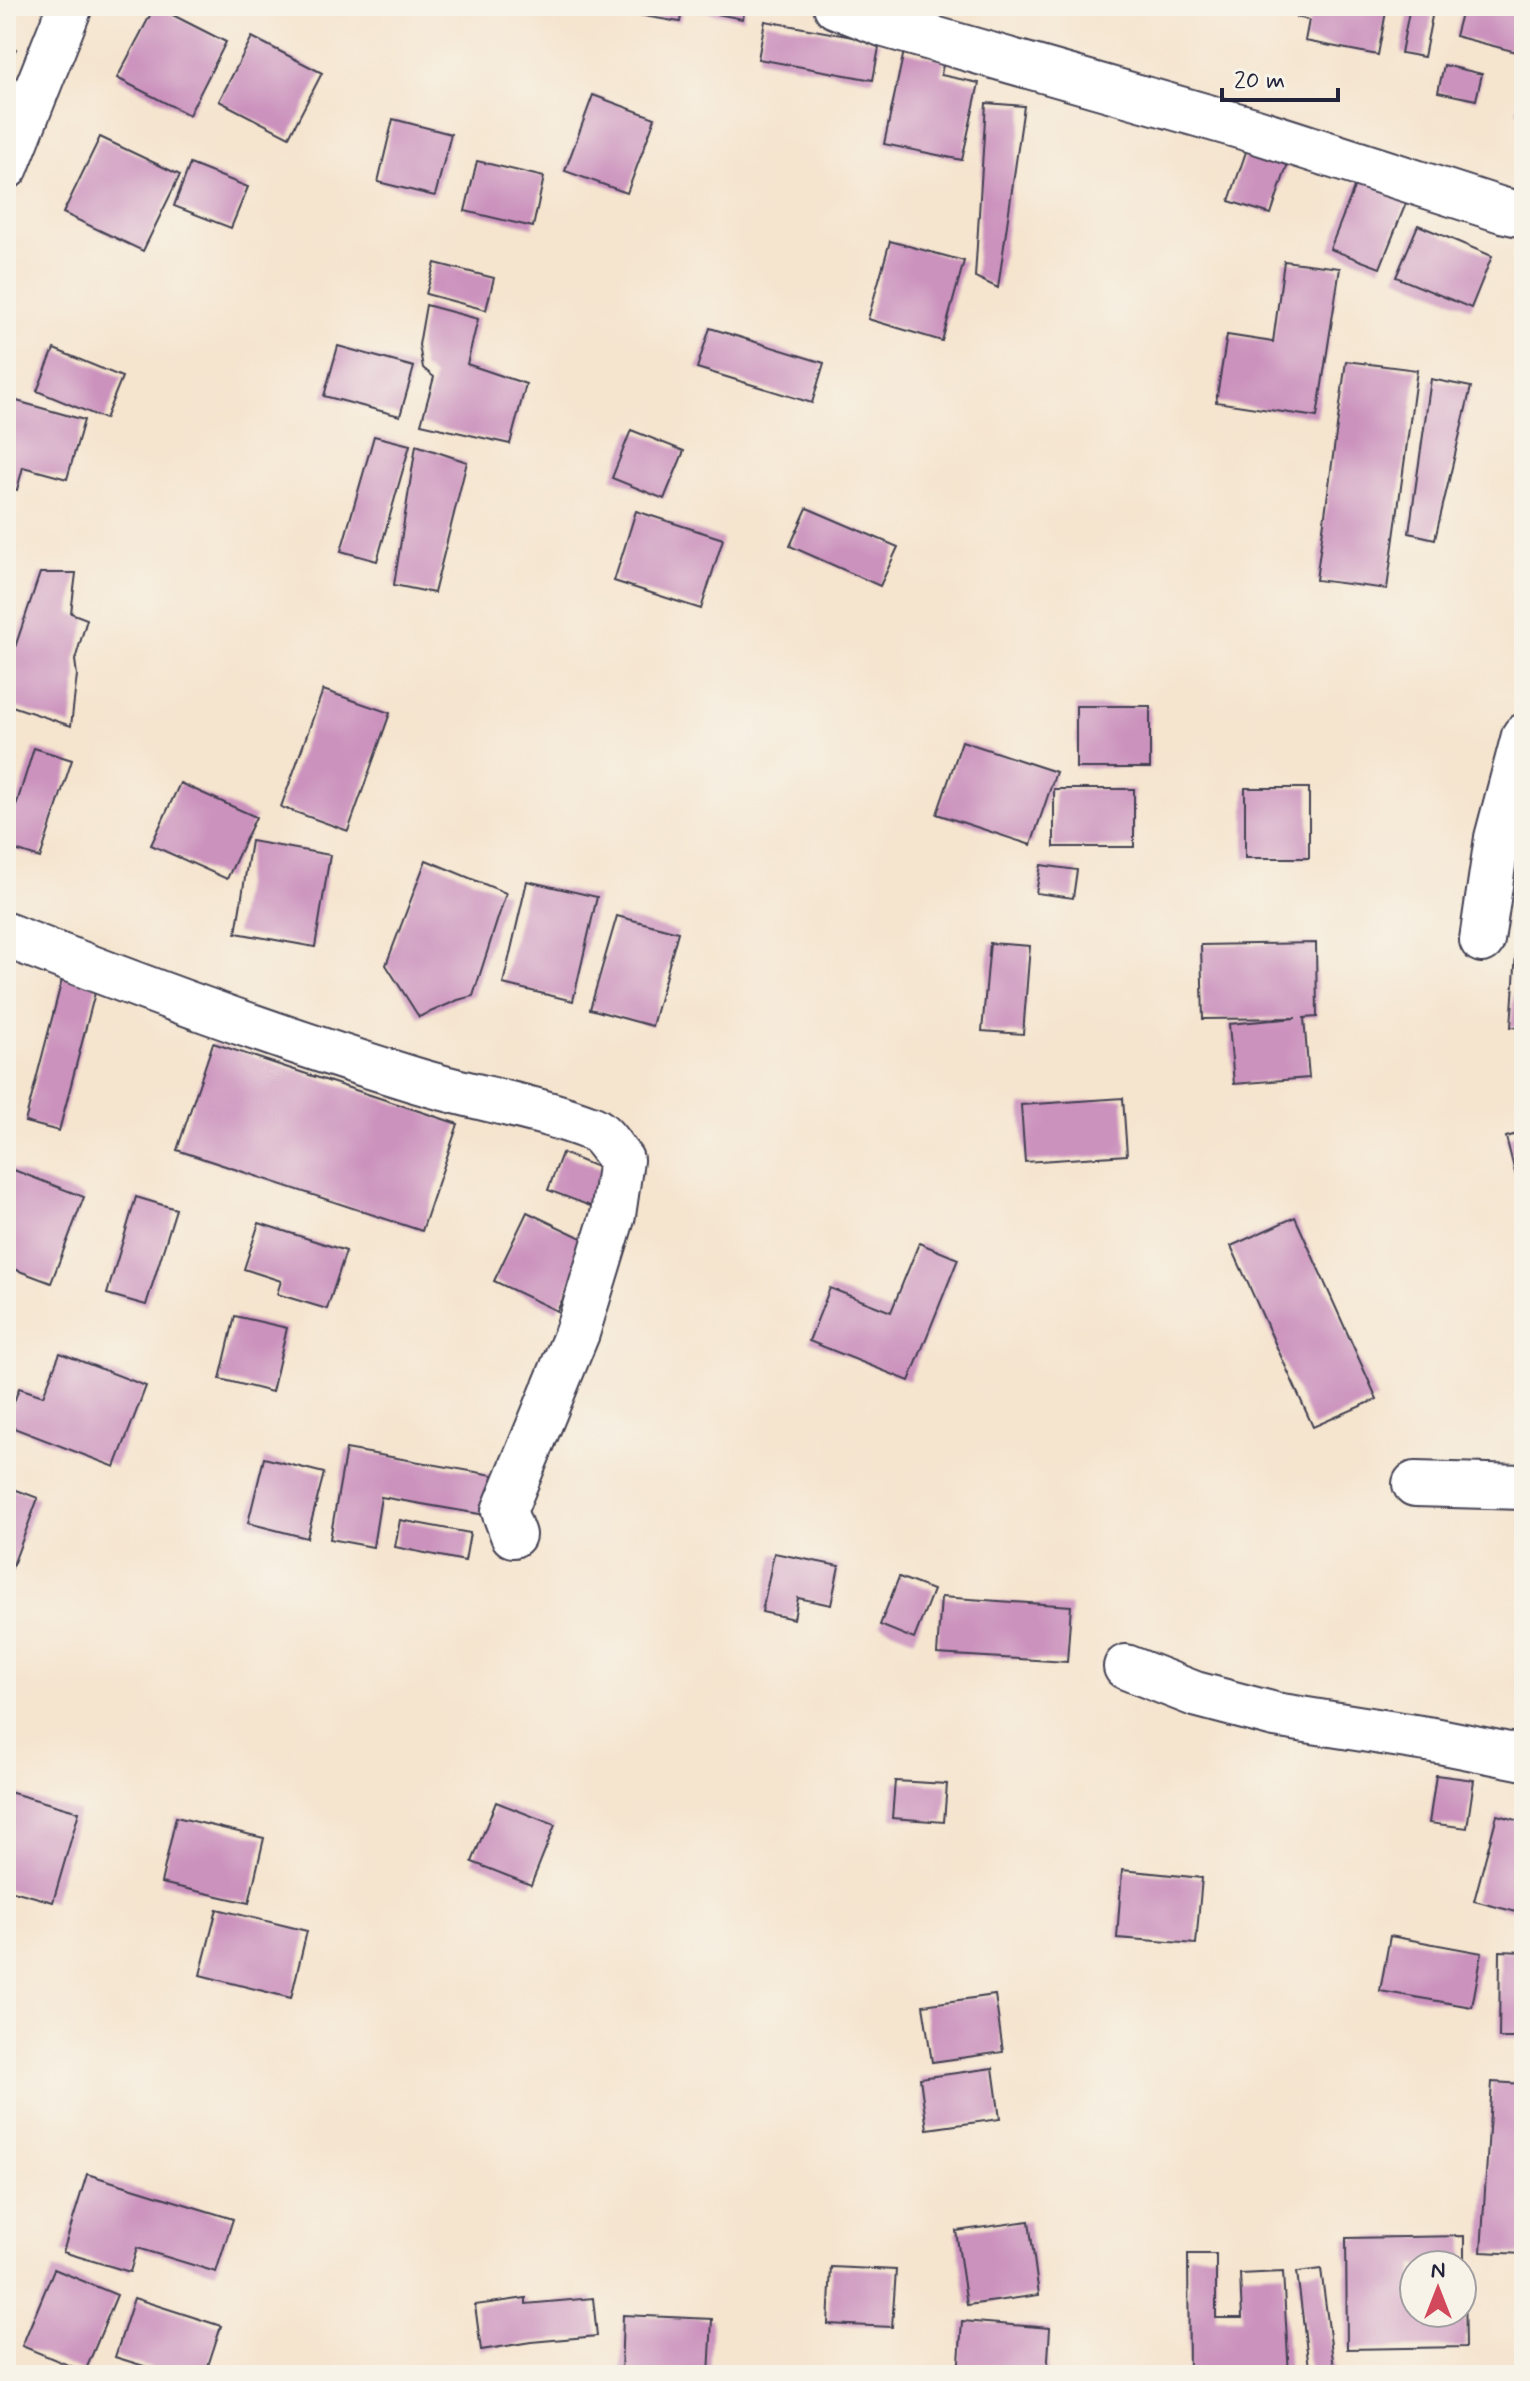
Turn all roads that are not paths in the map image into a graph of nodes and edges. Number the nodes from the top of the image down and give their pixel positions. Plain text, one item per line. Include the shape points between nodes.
1 (70, 6) edge
2 (836, 6) edge
3 (6, 167) edge
4 (1524, 215) edge
5 (1524, 736) edge
6 (6, 935) edge
7 (1482, 940) dead end
8 (1415, 1484) dead end
9 (1524, 1487) edge
10 (513, 1535) dead end
11 (1126, 1667) dead end
12 (1524, 1758) edge

1 - 3 street
2 - 4 street
5 - 7 street via 1497,838
6 - 10 street via 291,1040 597,1131 621,1160 613,1215 577,1333 504,1511
8 - 9 street
11 - 12 street via 1195,1694 1275,1715

